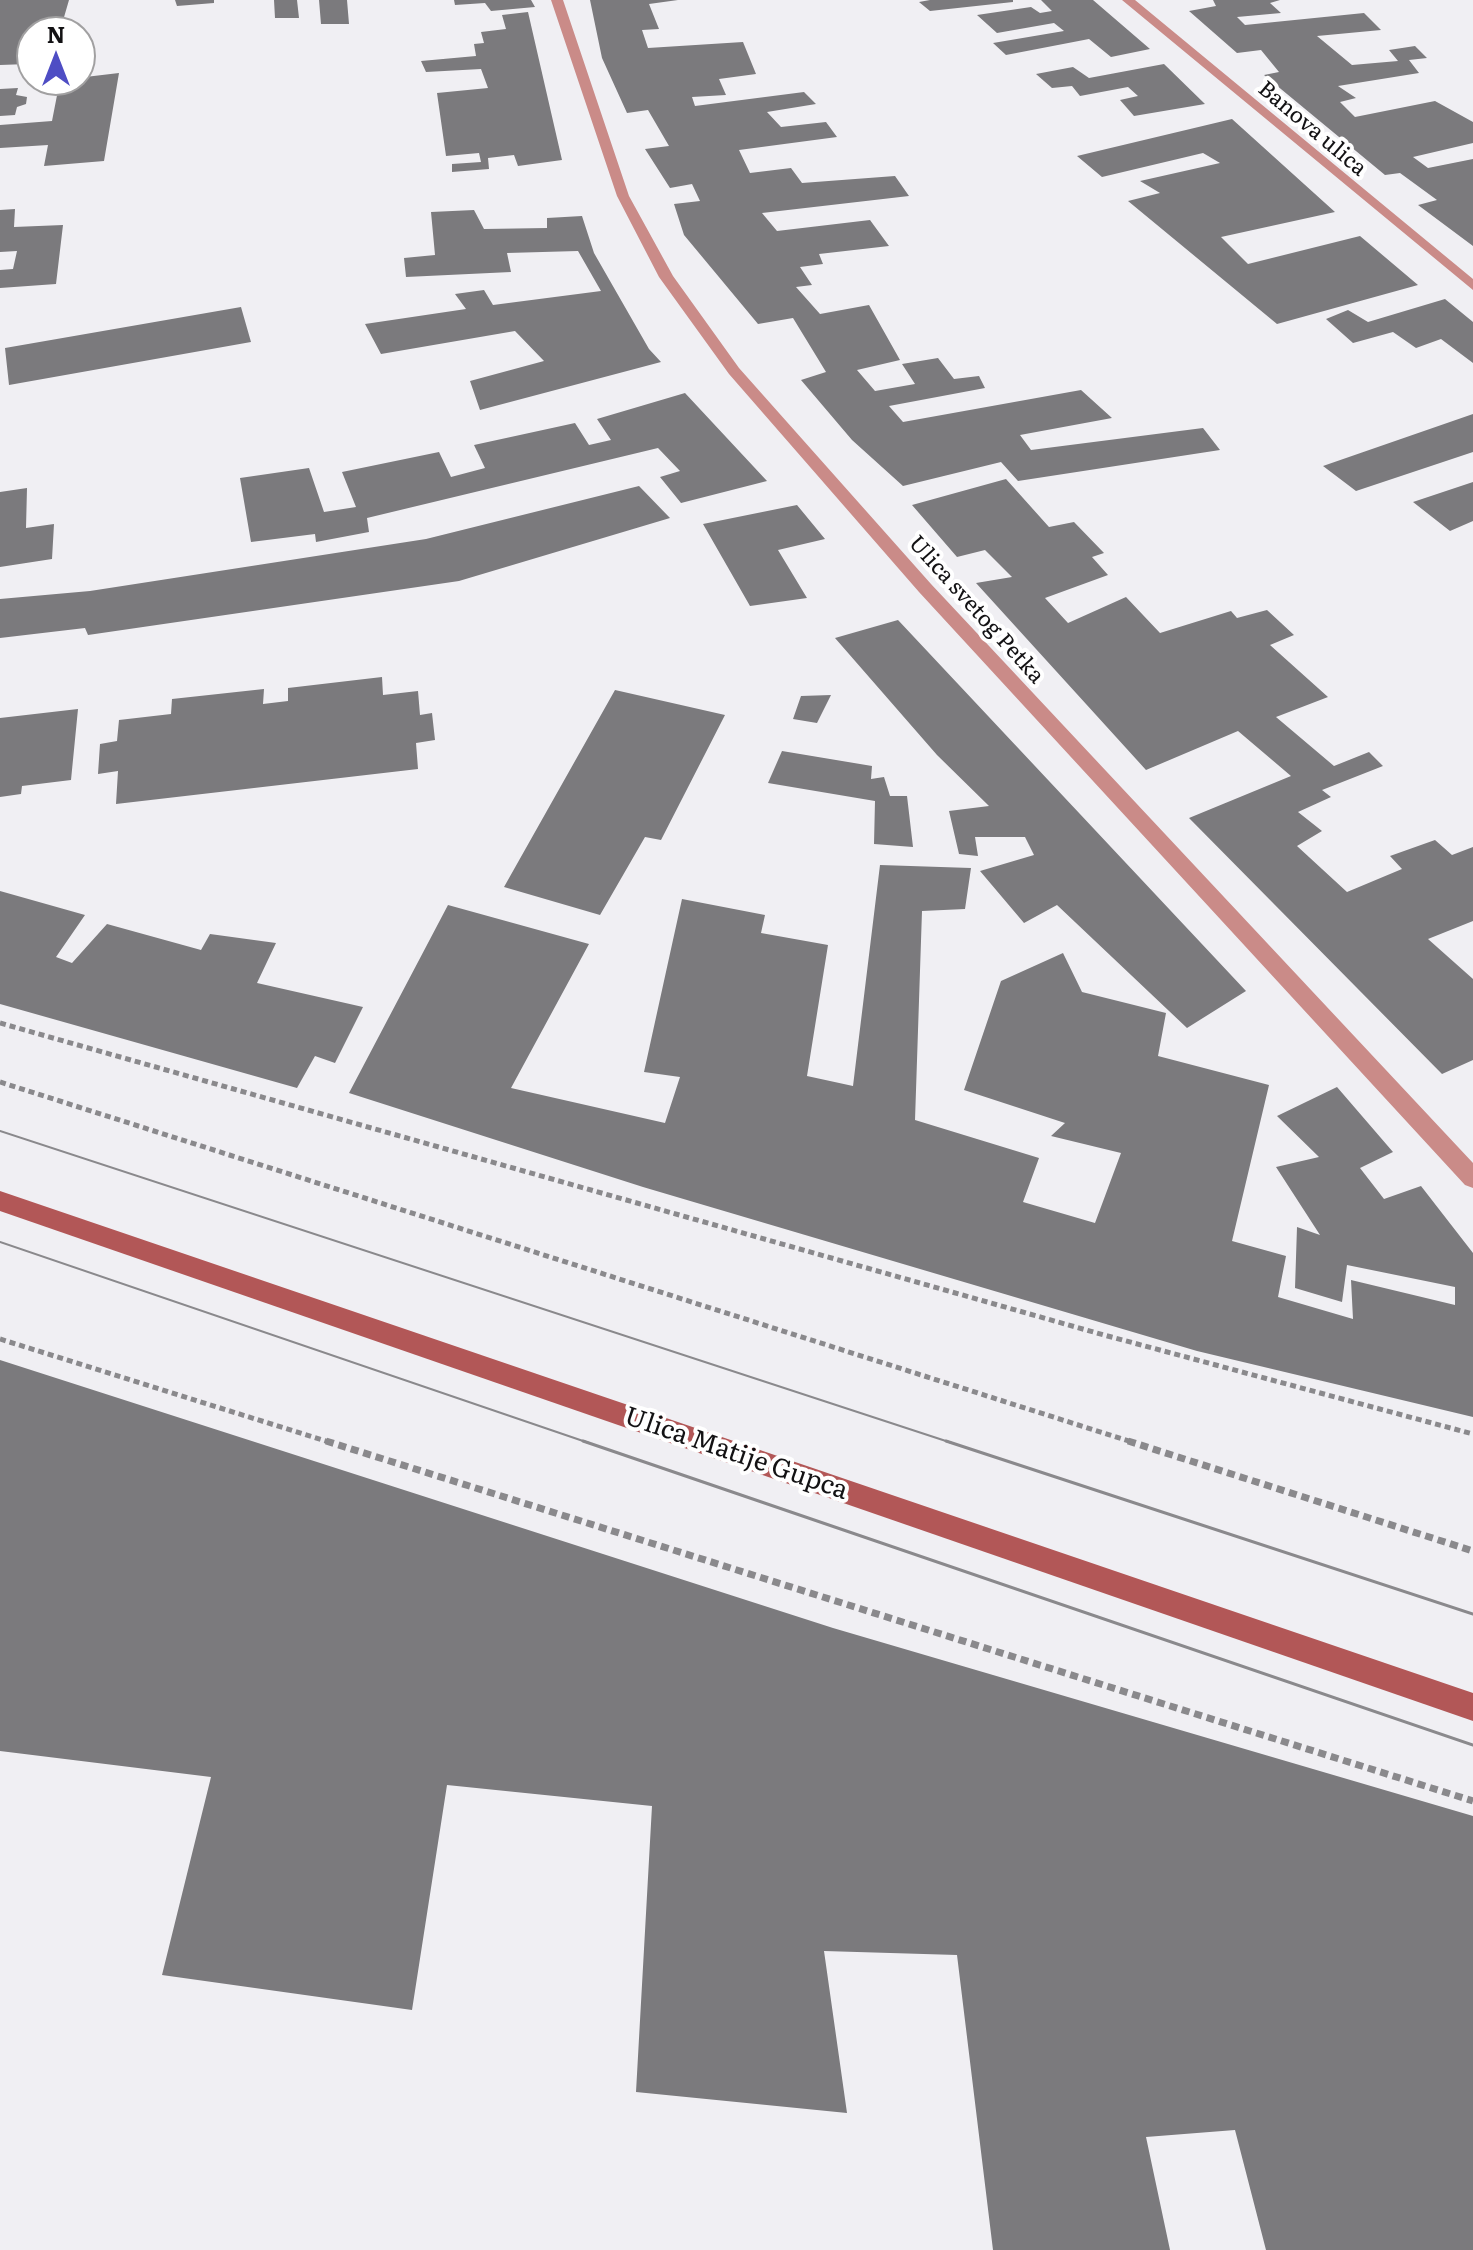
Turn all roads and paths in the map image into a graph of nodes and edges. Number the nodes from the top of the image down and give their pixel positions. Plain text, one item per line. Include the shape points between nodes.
1 (557, 0) edge
2 (1128, 0) edge
3 (1473, 286) edge
4 (0, 1023) edge
5 (0, 1082) edge
6 (1473, 1178) edge
7 (0, 1201) edge
8 (0, 1339) edge
9 (1473, 1434) edge
10 (1473, 1551) edge
11 (1473, 1707) edge
12 (1473, 1801) edge

1 - 6 street, Ulica svetog Petka via 629,210 666,277 734,371 946,611
2 - 3 street, Banova ulica
4 - 9 path via 353,1118 1178,1358
5 - 10 path
7 - 11 main road, Ulica Matije Gupca
8 - 12 path

